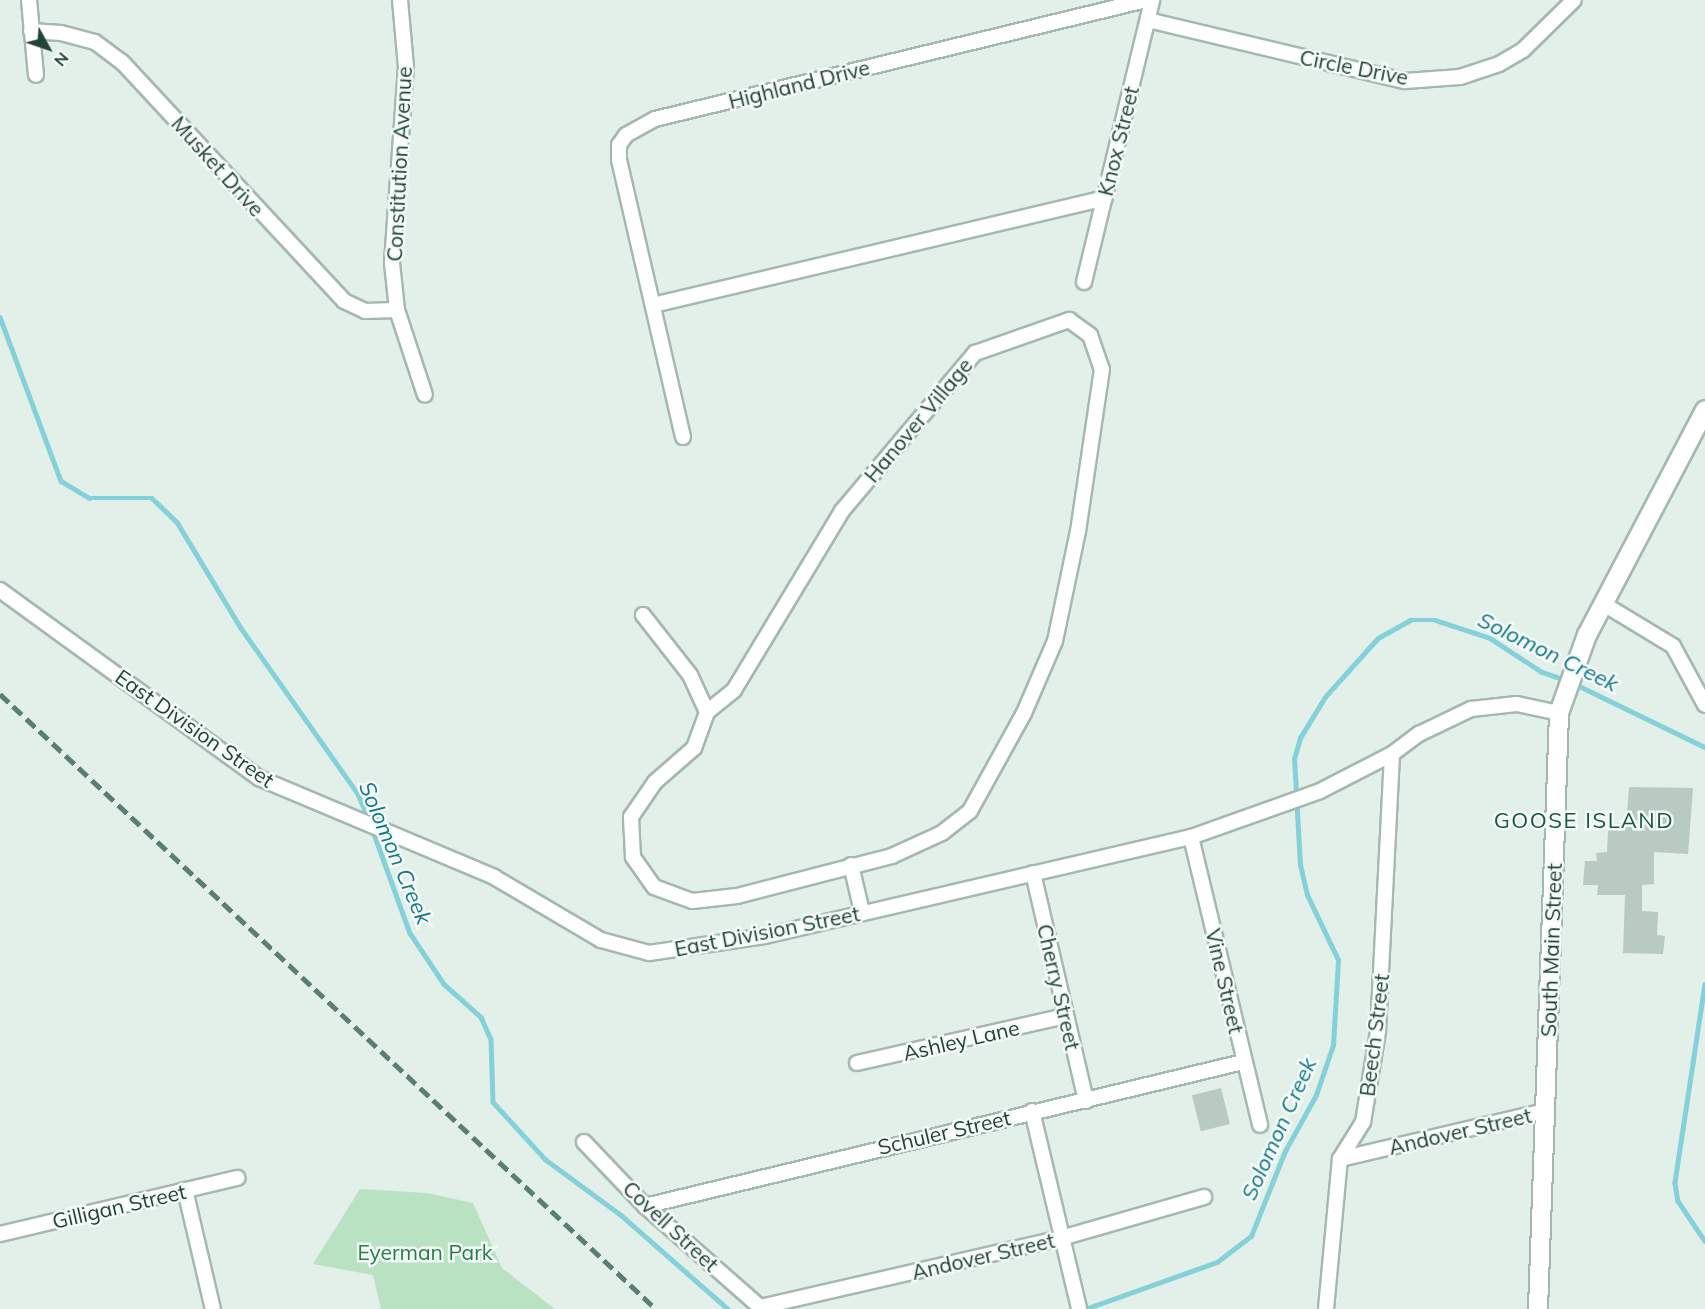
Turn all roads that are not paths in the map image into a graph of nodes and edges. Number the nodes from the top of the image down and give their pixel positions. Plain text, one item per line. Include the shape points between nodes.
1 (29, 0) edge
2 (400, 0) edge
3 (1146, 0) edge
4 (1152, 0) edge
5 (1574, 0) edge
6 (1148, 20) junction
7 (32, 31) junction
8 (36, 75) dead end
9 (1104, 198) junction
10 (1084, 282) dead end
11 (653, 305) junction
12 (397, 310) junction
13 (425, 395) dead end
14 (1705, 410) edge
15 (683, 437) dead end
16 (0, 590) edge
17 (1602, 603) junction
18 (643, 615) dead end
19 (1705, 705) edge
20 (707, 712) junction
21 (1559, 713) junction
22 (1392, 754) junction
23 (1191, 837) junction
24 (851, 865) junction
25 (1033, 873) junction
26 (862, 912) junction
27 (1066, 1016) junction
28 (1243, 1062) junction
29 (857, 1063) dead end
30 (1086, 1101) junction
31 (1032, 1111) junction
32 (1545, 1111) junction
33 (1260, 1125) dead end
34 (584, 1142) dead end
35 (1340, 1160) junction
36 (237, 1178) dead end
37 (184, 1190) junction
38 (1204, 1197) dead end
39 (645, 1206) junction
40 (0, 1234) edge
41 (1061, 1238) junction
42 (1078, 1305) edge
43 (760, 1307) joint
44 (213, 1309) edge
45 (1326, 1309) edge
46 (1538, 1309) edge

1 - 7 street
2 - 12 street, Constitution Avenue via 406,67 392,216
3 - 11 street, Highland Drive via 637,127 619,145 619,160
4 - 6 street, Knox Street
5 - 6 street, Circle Drive via 1523,50 1499,64 1460,77 1405,81
6 - 9 street, Knox Street
7 - 8 street
7 - 12 street, Musket Drive via 61,33 95,42 122,62 344,301 365,311
9 - 10 street, Knox Street
9 - 11 street
11 - 15 street, Highland Drive
12 - 13 street, Constitution Avenue
14 - 17 main road, South Main Street
16 - 26 street, East Division Street via 259,778 494,877 601,940 649,953 765,936
17 - 19 street via 1673,646
17 - 21 main road, South Main Street via 1572,670
18 - 20 street via 690,675
20 - 24 street, Hanover Village via 694,748 655,782 631,817 628,835 641,873 673,898 692,901 736,896
20 - 24 street, Hanover Village via 734,690 842,510 975,352 1069,320 1090,335 1102,369 1078,531 1055,641 1024,713 959,823 913,848
21 - 22 street, East Division Street via 1517,704 1483,707 1449,717
21 - 32 main road, South Main Street
22 - 23 street, East Division Street via 1320,791
22 - 35 street, Beech Street via 1378,1031 1363,1122
23 - 25 street, East Division Street
23 - 28 street, Vine Street
24 - 26 street
25 - 26 street, East Division Street
25 - 27 street, Cherry Street
27 - 29 street, Ashley Lane
27 - 30 street, Cherry Street
28 - 30 street, Schuler Street
28 - 33 street, Vine Street
30 - 31 street, Schuler Street
31 - 39 street, Schuler Street
31 - 41 street
32 - 35 street, Andover Street
32 - 46 main road, South Main Street
34 - 39 street, Covell Street
35 - 45 street, Beech Street
36 - 37 street, Gilligan Street
37 - 40 street, Gilligan Street
37 - 44 street
38 - 41 street, Andover Street
39 - 43 street, Covell Street
41 - 42 street
41 - 43 street, Andover Street

